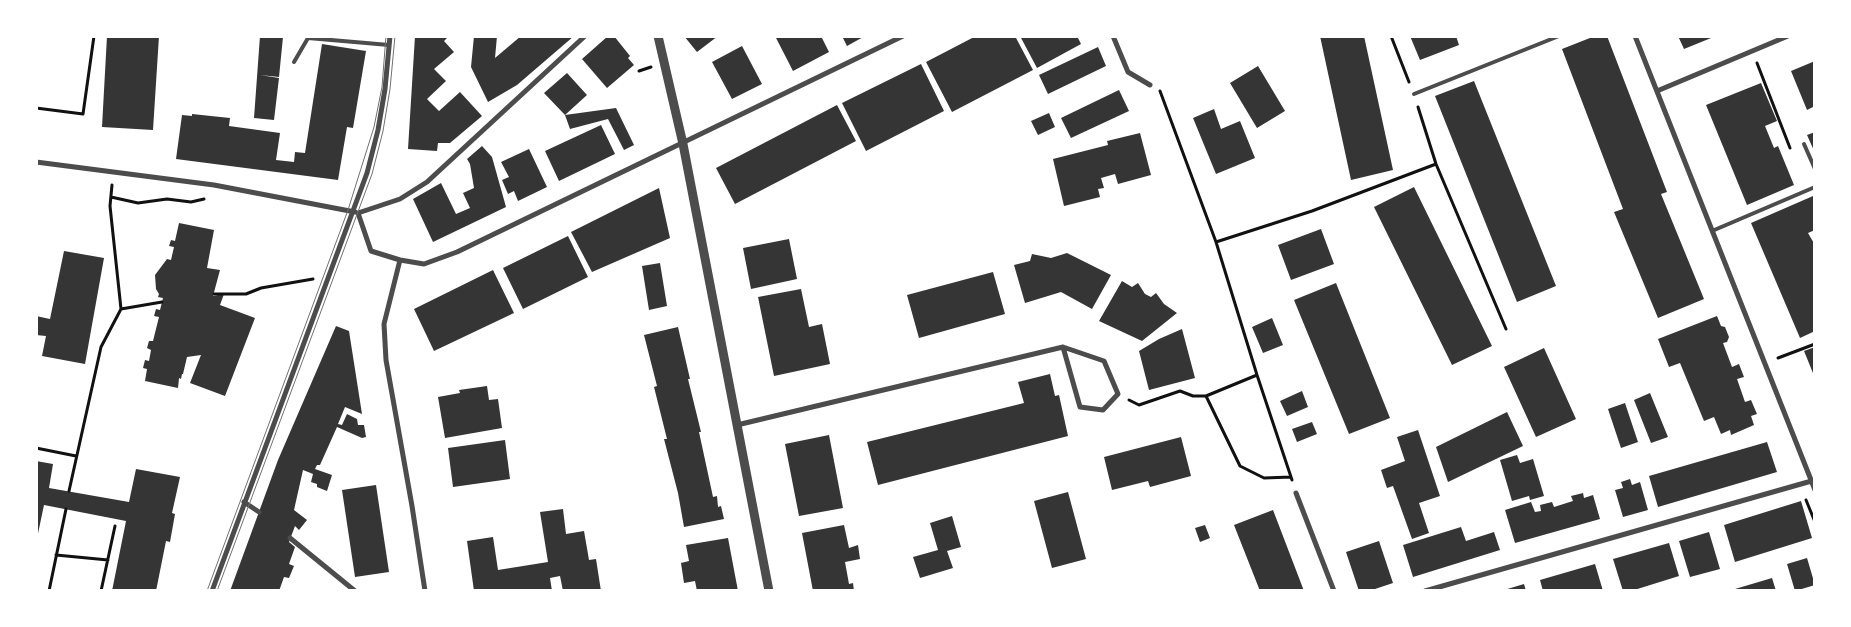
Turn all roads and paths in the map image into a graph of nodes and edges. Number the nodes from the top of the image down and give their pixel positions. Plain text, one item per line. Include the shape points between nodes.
1 (94, 36) edge
2 (390, 36) edge
3 (585, 36) edge
4 (658, 36) edge
5 (903, 36) edge
6 (1113, 36) edge
7 (1391, 36) edge
8 (1559, 36) edge
9 (1635, 36) edge
10 (1788, 36) edge
11 (389, 45) junction
12 (1752, 51) junction
13 (294, 62) dead end
14 (1150, 84) joint
15 (1657, 91) junction
16 (1414, 94) junction
17 (36, 108) edge
18 (683, 144) junction
19 (1804, 144) dead end
20 (1792, 153) dead end
21 (36, 162) edge
22 (1436, 164) junction
23 (1815, 168) edge
24 (113, 172) junction
25 (1815, 187) edge
26 (111, 197) junction
27 (210, 197) dead end
28 (356, 212) junction
29 (1712, 231) junction
30 (1216, 242) junction
31 (400, 260) junction
32 (329, 277) junction
33 (214, 294) dead end
34 (162, 302) dead end
35 (121, 309) junction
36 (1506, 329) dead end
37 (1815, 344) edge
38 (1063, 347) junction
39 (1766, 363) junction
40 (1257, 375) junction
41 (1118, 394) junction
42 (1206, 396) junction
43 (737, 425) junction
44 (36, 448) edge
45 (76, 456) junction
46 (1291, 477) junction
47 (1813, 480) edge
48 (1815, 490) edge
49 (69, 491) dead end
50 (1296, 493) joint
51 (1804, 494) dead end
52 (244, 502) junction
53 (66, 509) dead end
54 (259, 512) dead end
55 (1815, 522) edge
56 (115, 526) dead end
57 (290, 538) dead end
58 (56, 555) junction
59 (108, 560) junction
60 (49, 591) edge
61 (101, 591) edge
62 (212, 591) edge
63 (355, 591) edge
64 (425, 591) edge
65 (769, 591) edge
66 (1334, 591) edge
67 (1425, 591) edge

1 - 17 path via 82,114
2 - 11 street
3 - 28 street via 427,182 400,199
4 - 18 street
5 - 18 street
6 - 14 street via 1128,72
7 - 16 path
8 - 16 lane
9 - 15 street
10 - 12 street
11 - 13 lane via 308,38
11 - 28 street via 378,130
12 - 15 street
12 - 20 path
14 - 30 path via 1162,92
15 - 29 street
16 - 22 path
18 - 31 street via 458,252 424,264
18 - 43 street
19 - 23 lane
21 - 24 street
22 - 30 path via 1312,211
22 - 36 path
24 - 26 path
24 - 28 street via 214,185
25 - 29 lane
26 - 27 path via 138,203 168,199 191,202
26 - 35 path
28 - 31 street via 371,251
28 - 32 street
29 - 39 street
30 - 40 path
31 - 64 street via 384,324 386,360
32 - 33 path via 261,288 246,294
32 - 52 street
34 - 35 path
35 - 45 path via 101,347
37 - 39 path
38 - 41 street via 1104,361
38 - 41 street via 1080,407 1103,410
38 - 43 street
39 - 47 street
40 - 42 path
40 - 46 path
41 - 42 path via 1139,405 1180,392
42 - 46 path via 1240,466 1264,478
43 - 65 street
44 - 45 path
45 - 49 path
46 - 50 path
47 - 48 street
47 - 67 street
50 - 66 street
51 - 55 path
52 - 54 street
52 - 62 street
53 - 58 path
56 - 59 path
57 - 63 street
58 - 59 path
58 - 60 path
59 - 61 path

